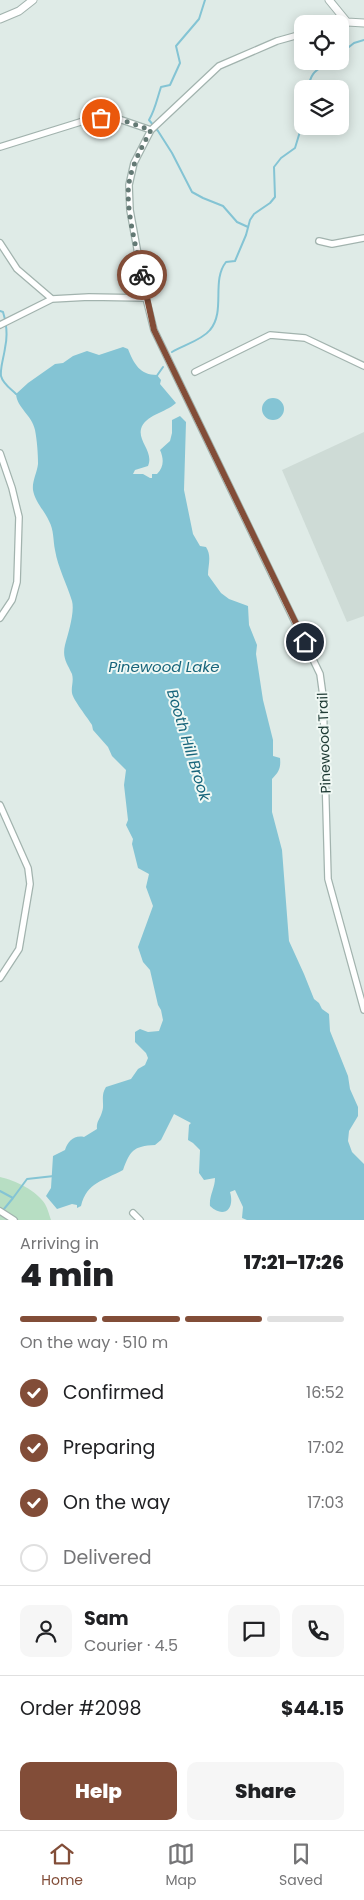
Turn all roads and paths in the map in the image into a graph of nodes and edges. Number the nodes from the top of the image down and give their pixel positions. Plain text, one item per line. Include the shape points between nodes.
1 (33, 0) edge
2 (329, 0) edge
3 (341, 15) edge
4 (0, 19) edge
5 (349, 22) edge
6 (364, 23) edge
7 (294, 36) edge
8 (153, 128) junction
9 (0, 147) edge
10 (364, 238) edge
11 (318, 241) dead end
12 (0, 243) edge
13 (146, 298) junction
14 (52, 300) junction
15 (0, 325) edge
16 (364, 366) edge
17 (195, 372) dead end
18 (0, 453) edge
19 (0, 618) edge
20 (0, 805) edge
21 (0, 978) edge
22 (364, 1010) edge
23 (0, 1212) edge
24 (133, 1213) dead end
25 (14, 1220) edge
26 (140, 1220) edge

1 - 4 street via 19,11
2 - 3 street
5 - 6 street
7 - 8 street, Pinewood Trail via 219,66
8 - 9 street via 113,117 90,119
8 - 13 street, Pinewood Trail via 134,163 128,185
10 - 11 street via 332,244
12 - 14 street via 17,270
13 - 14 street
13 - 22 street, Pinewood Trail via 154,330 320,674 328,879
14 - 15 street
16 - 17 street via 305,338 270,335
18 - 19 street via 18,517 17,582 12,600
20 - 21 street via 28,868 30,884 18,949
23 - 25 street
24 - 26 street

